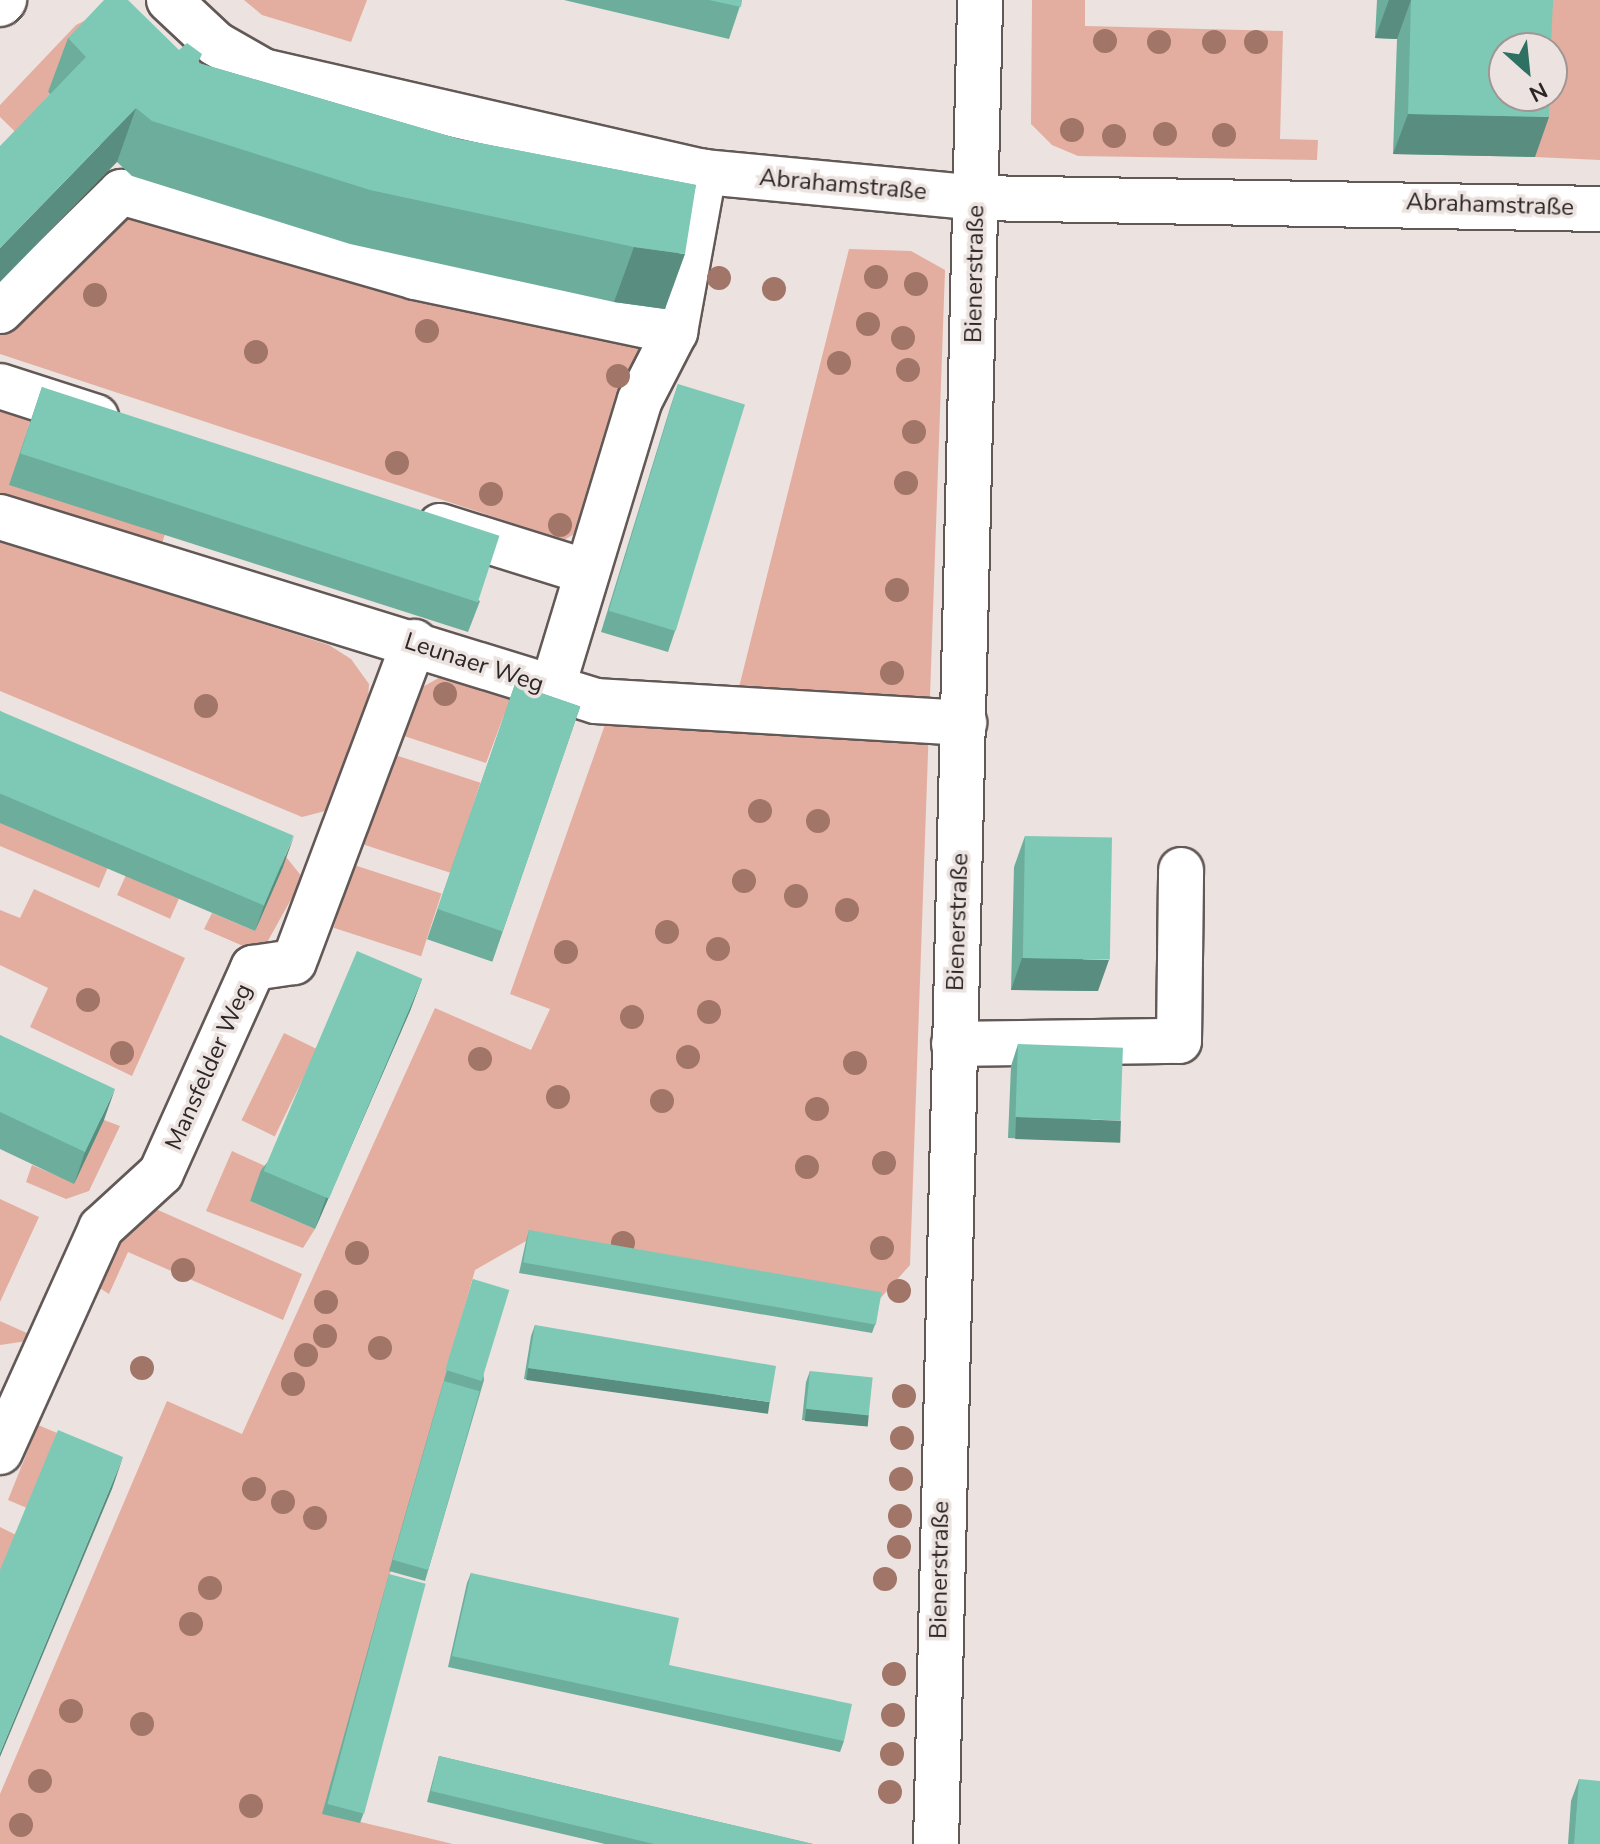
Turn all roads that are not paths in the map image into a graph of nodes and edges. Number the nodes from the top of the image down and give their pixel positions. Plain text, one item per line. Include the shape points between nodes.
1 (169, 0) edge
2 (980, 0) edge
3 (704, 172) junction
4 (977, 198) junction
5 (1600, 209) edge
6 (0, 311) edge
7 (675, 332) junction
8 (0, 386) edge
9 (135, 429) edge
10 (406, 515) edge
11 (0, 517) edge
12 (587, 572) junction
13 (414, 642) junction
14 (552, 689) junction
15 (964, 723) junction
16 (1181, 870) dead end
17 (954, 1044) junction
18 (0, 1452) edge
19 (936, 1844) edge

1 - 3 street, Abrahamstraße via 216,44 263,71 612,156
2 - 4 street, Bienerstraße
3 - 4 street, Abrahamstraße
3 - 7 street
4 - 5 street, Abrahamstraße
4 - 15 street, Bienerstraße
6 - 7 street via 121,192 415,277
7 - 12 street via 640,400
8 - 9 street
10 - 12 street
11 - 13 street, Leunaer Weg
12 - 14 street
13 - 14 street, Leunaer Weg
13 - 18 street, Mansfelder Weg via 294,962 253,968 161,1173 101,1228 84,1309
14 - 15 street, Leunaer Weg via 596,701
15 - 17 street, Bienerstraße
16 - 17 street via 1179,1041
17 - 19 street, Bienerstraße

